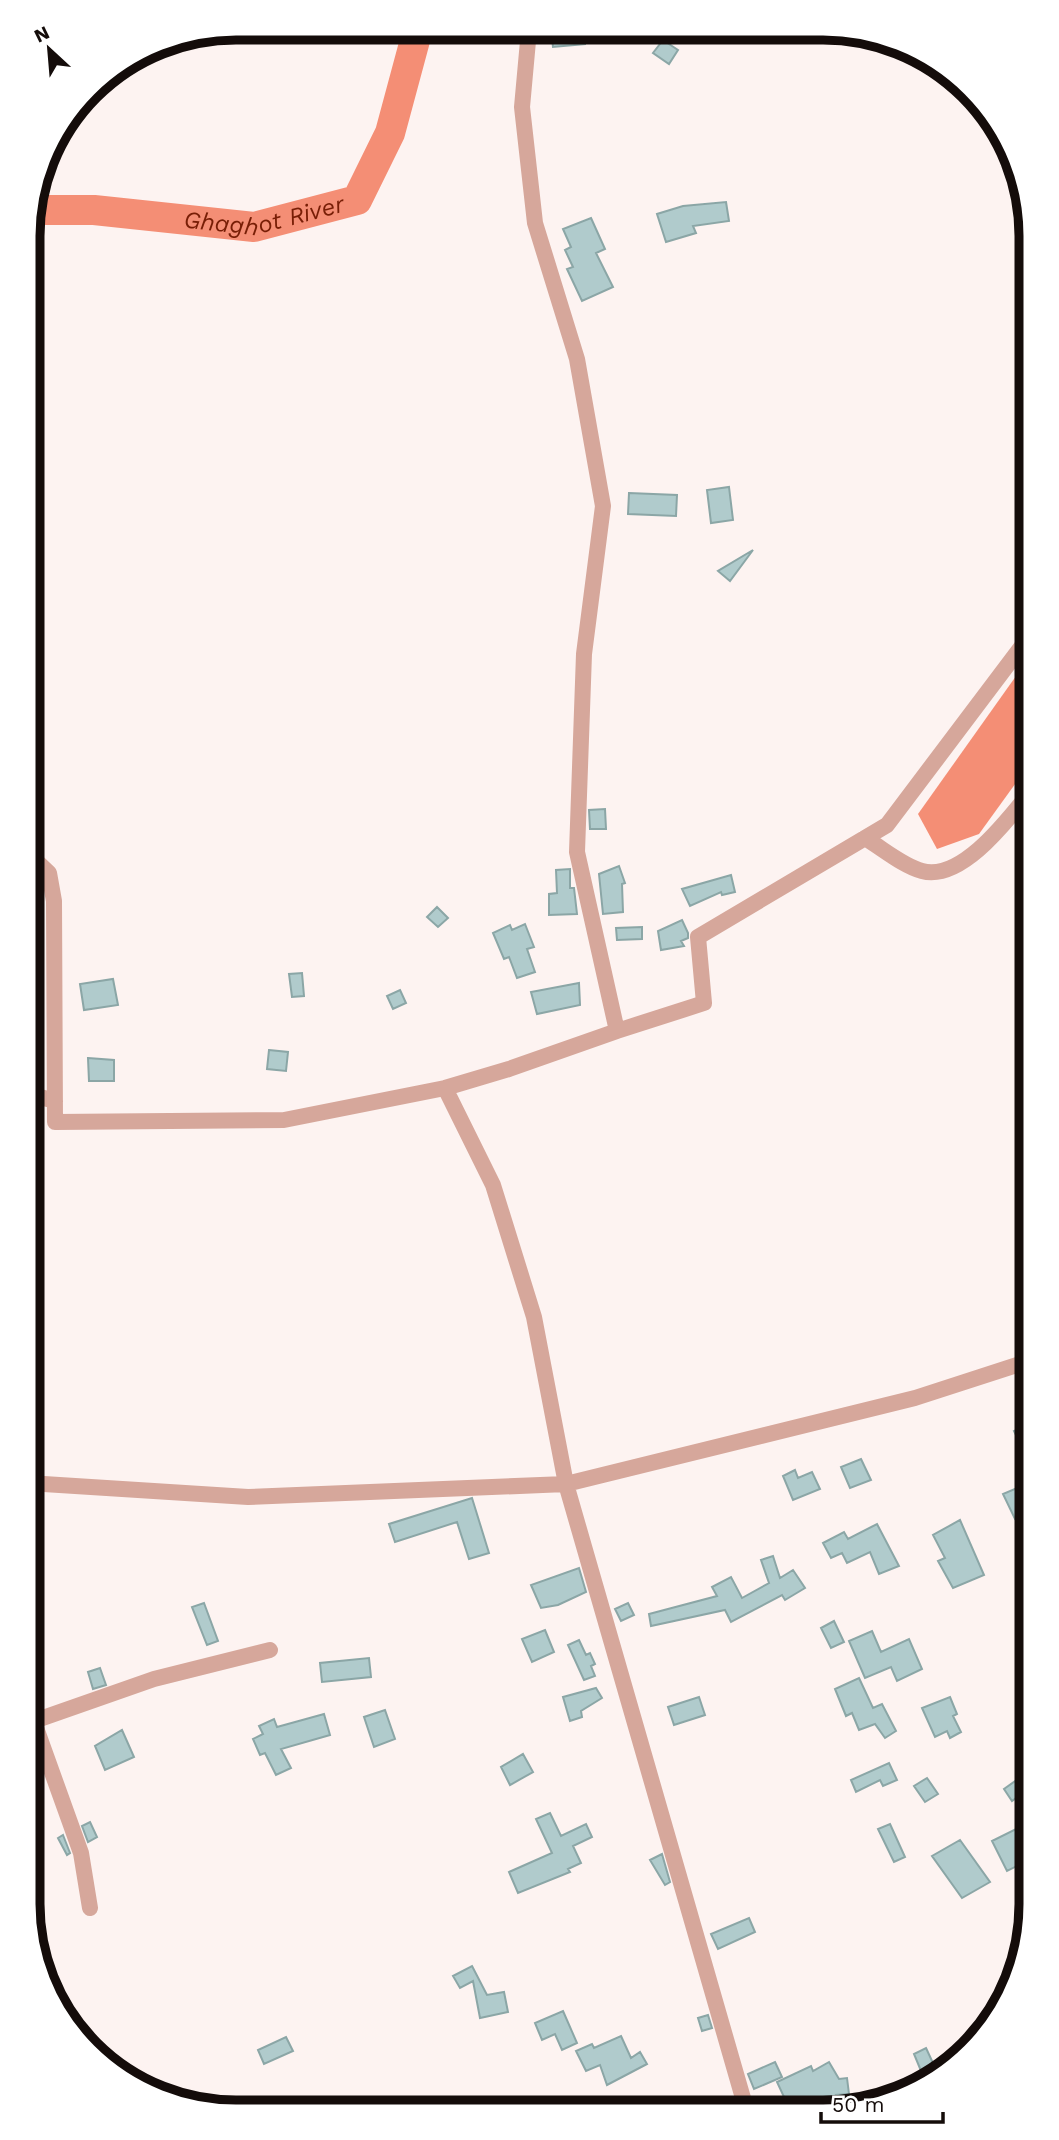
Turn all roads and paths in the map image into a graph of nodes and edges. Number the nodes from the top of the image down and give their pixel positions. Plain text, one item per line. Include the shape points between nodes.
1 (528, 40) edge
2 (1019, 650) edge
3 (1019, 806) edge
4 (865, 838) junction
5 (41, 865) edge
6 (617, 1031) junction
7 (445, 1088) junction
8 (40, 1097) edge
9 (55, 1101) junction
10 (1018, 1364) edge
11 (40, 1484) edge
12 (566, 1484) junction
13 (270, 1650) dead end
14 (40, 1719) edge
15 (40, 1749) edge
16 (90, 1908) dead end
17 (744, 2100) edge

1 - 6 street via 522,107 535,223 578,359 603,506 584,654 577,852
2 - 4 street via 887,825
3 - 4 street via 967,860 937,873 920,871
4 - 6 street via 698,936 704,1003
5 - 9 street via 49,873 54,901
6 - 7 street
7 - 9 street via 284,1120 55,1122
7 - 12 street via 493,1185 534,1317
8 - 9 street
10 - 12 street via 915,1398
11 - 12 street via 248,1497
12 - 17 street
13 - 14 street via 154,1679
15 - 16 street via 81,1853

